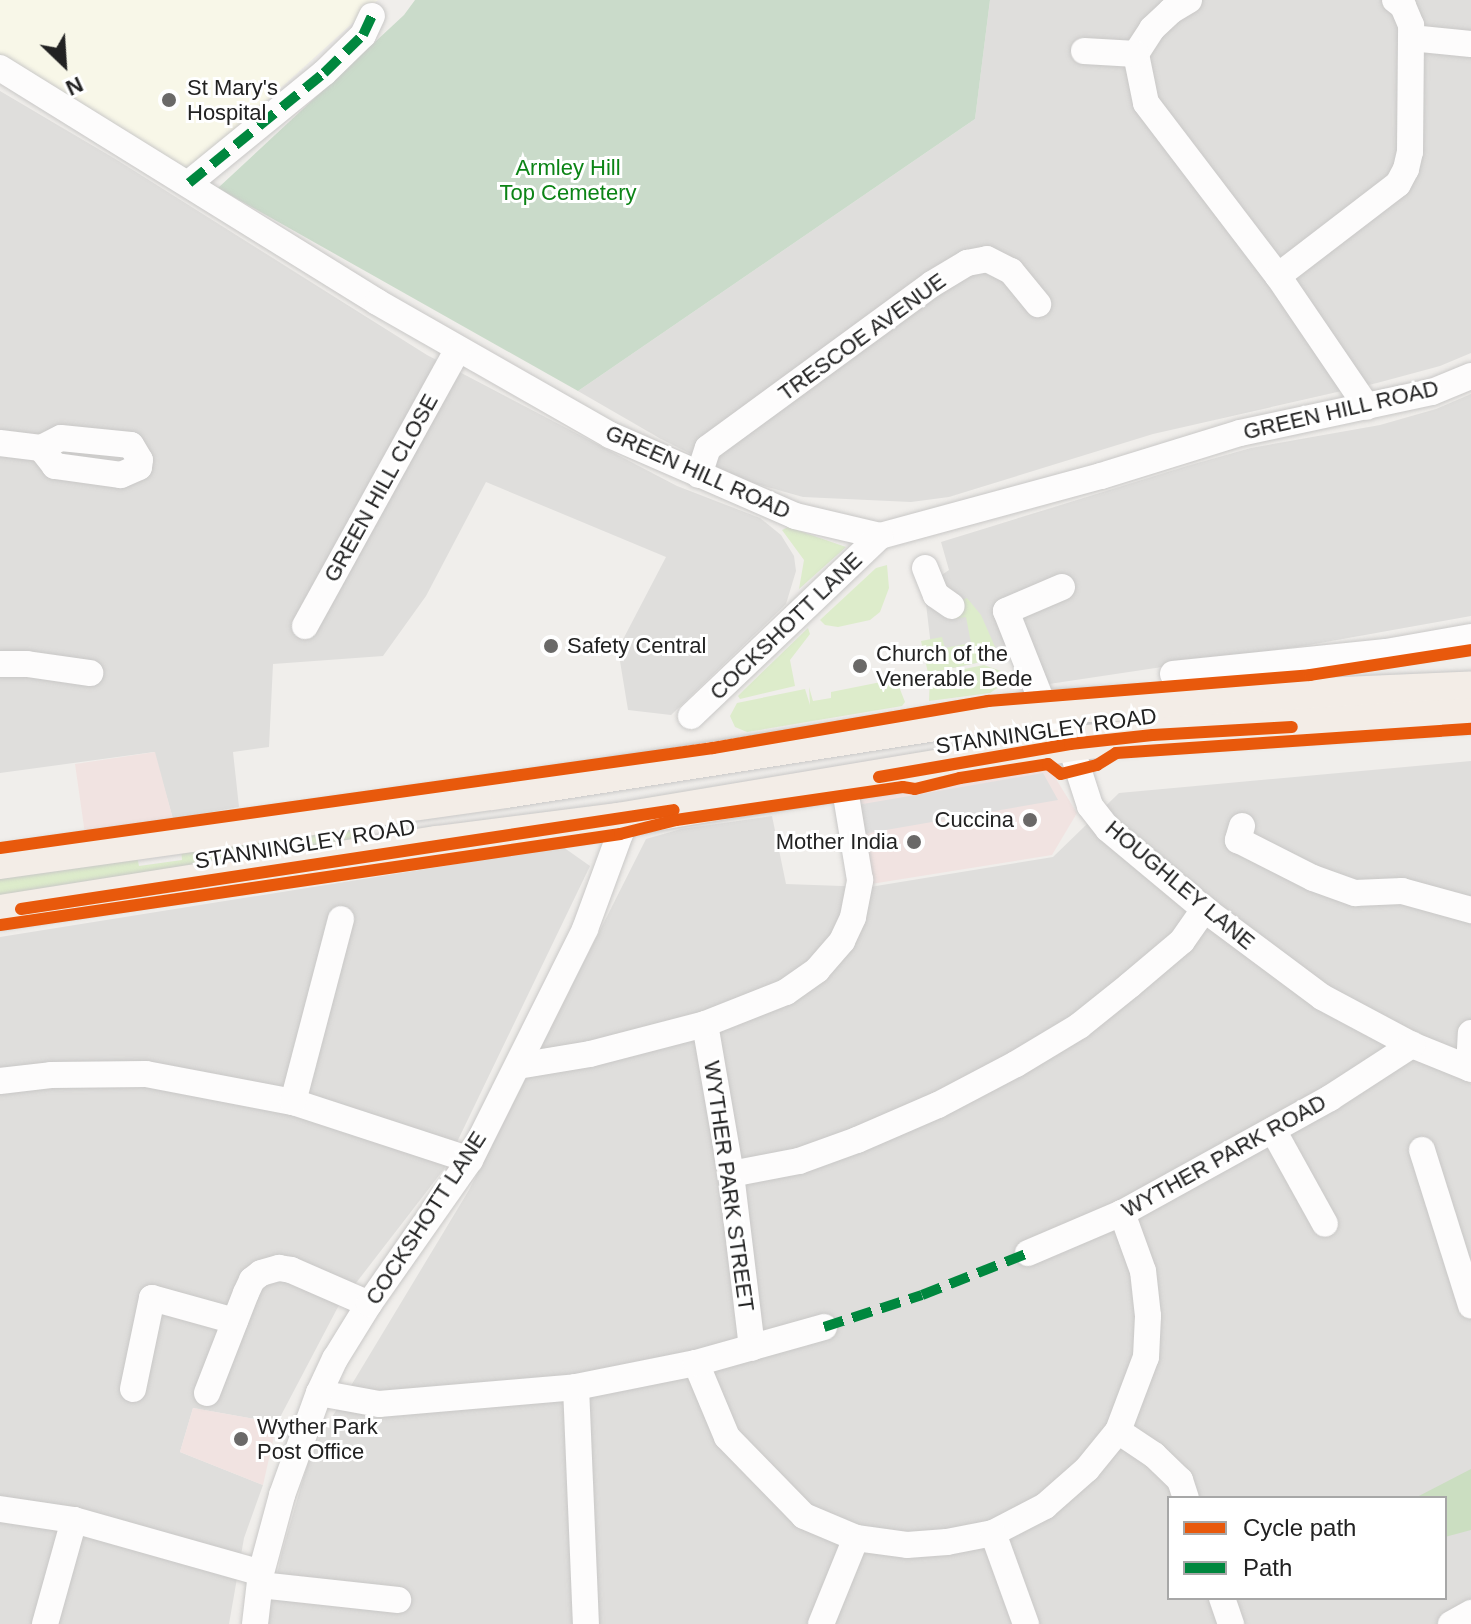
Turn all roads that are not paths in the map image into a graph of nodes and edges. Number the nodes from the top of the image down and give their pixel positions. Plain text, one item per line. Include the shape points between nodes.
1 (1189, 0) edge
2 (1395, 0) edge
3 (372, 16) dead end
4 (1411, 38) junction
5 (1471, 44) edge
6 (1084, 51) dead end
7 (1136, 54) junction
8 (0, 68) edge
9 (189, 183) junction
10 (1278, 276) junction
11 (1038, 304) dead end
12 (458, 349) junction
13 (1471, 376) edge
14 (1367, 407) junction
15 (0, 443) edge
16 (41, 448) dead end
17 (699, 475) junction
18 (880, 536) junction
19 (925, 568) dead end
20 (1062, 587) dead end
21 (952, 606) dead end
22 (305, 626) dead end
23 (1471, 637) edge
24 (0, 664) edge
25 (90, 673) dead end
26 (1173, 674) dead end
27 (1471, 688) edge
28 (1044, 707) junction
29 (1471, 715) edge
30 (691, 716) dead end
31 (1070, 744) junction
32 (649, 769) junction
33 (844, 783) junction
34 (506, 791) junction
35 (399, 804) junction
36 (618, 820) junction
37 (1242, 826) dead end
38 (438, 843) junction
39 (0, 862) edge
40 (1204, 909) junction
41 (1471, 910) edge
42 (0, 912) edge
43 (341, 919) dead end
44 (705, 1024) junction
45 (1471, 1033) edge
46 (1412, 1045) junction
47 (518, 1066) junction
48 (1470, 1068) edge
49 (0, 1081) edge
50 (293, 1102) junction
51 (1273, 1130) junction
52 (1422, 1150) dead end
53 (470, 1160) junction
54 (731, 1174) junction
55 (1122, 1213) junction
56 (1325, 1224) dead end
57 (1028, 1253) dead end
58 (369, 1304) junction
59 (1471, 1305) edge
60 (235, 1321) junction
61 (824, 1327) dead end
62 (752, 1348) junction
63 (696, 1363) junction
64 (576, 1387) junction
65 (133, 1389) dead end
66 (207, 1393) dead end
67 (319, 1393) junction
68 (1118, 1431) junction
69 (1185, 1496) edge
70 (0, 1509) edge
71 (74, 1520) junction
72 (993, 1533) junction
73 (856, 1538) junction
74 (260, 1579) junction
75 (398, 1600) dead end
76 (1223, 1600) edge
77 (1471, 1613) edge
78 (45, 1624) edge
79 (255, 1624) edge
80 (586, 1624) edge
81 (821, 1624) edge
82 (1026, 1624) edge
83 (1231, 1624) edge
84 (1451, 1624) edge

1 - 7 street via 1152,29
2 - 4 street via 1403,6
3 - 9 street via 363,35 324,73
4 - 5 street
4 - 10 street via 1410,152 1398,184
6 - 7 street
7 - 10 street via 1146,103
8 - 9 street, GREEN HILL ROAD
9 - 12 street, GREEN HILL ROAD
10 - 14 street
11 - 17 street, TRESCOE AVENUE via 1011,271 987,259 967,263 708,448
12 - 17 street, GREEN HILL ROAD via 610,435
12 - 22 street, GREEN HILL CLOSE
13 - 14 street, GREEN HILL ROAD via 1432,392
14 - 18 street, GREEN HILL ROAD via 1240,433
15 - 16 street
17 - 18 street, GREEN HILL ROAD via 795,516
18 - 30 street, COCKSHOTT LANE
19 - 21 street via 936,595
20 - 28 street, HOUGHLEY LANE via 1006,611
23 - 26 street via 1386,652
24 - 25 street
27 - 28 main road, STANNINGLEY ROAD
28 - 31 street, HOUGHLEY LANE
28 - 32 main road, STANNINGLEY ROAD
29 - 31 main road, STANNINGLEY ROAD
31 - 33 main road, STANNINGLEY ROAD
31 - 40 street, HOUGHLEY LANE via 1090,806 1108,829
32 - 34 main road, STANNINGLEY ROAD
32 - 36 main road
33 - 36 main road, STANNINGLEY ROAD
33 - 44 street via 860,880 842,941 817,970 786,992
34 - 35 main road, STANNINGLEY ROAD
34 - 36 main road via 544,805 585,801
35 - 38 main road via 407,829
35 - 39 main road, STANNINGLEY ROAD
36 - 38 main road, STANNINGLEY ROAD
36 - 47 street, COCKSHOTT LANE via 620,834 585,929
37 - 41 street via 1238,840 1313,878 1355,893 1402,891
38 - 42 main road, STANNINGLEY ROAD
40 - 46 street, HOUGHLEY LANE via 1322,997
40 - 54 street via 1182,941 1130,985 1079,1026 1016,1064 857,1140 799,1161
43 - 50 street
44 - 47 street via 590,1054
44 - 54 street, WYTHER PARK STREET
45 - 48 street
46 - 48 street, HOUGHLEY LANE
46 - 51 street, WYTHER PARK ROAD
47 - 53 street, COCKSHOTT LANE
49 - 50 street via 146,1074
50 - 53 street
51 - 55 street, WYTHER PARK ROAD
51 - 56 street
52 - 59 street
53 - 58 street, COCKSHOTT LANE
54 - 62 street, WYTHER PARK STREET
55 - 57 street, WYTHER PARK ROAD
55 - 68 street via 1143,1271 1148,1316 1146,1357
58 - 60 street via 279,1268 252,1280
58 - 67 street, COCKSHOTT LANE
60 - 65 street via 152,1298
60 - 66 street
61 - 62 street
62 - 63 street
63 - 64 street
63 - 73 street via 727,1437 764,1480 804,1516
64 - 67 street via 379,1404
64 - 80 street
67 - 74 street, COCKSHOTT LANE via 282,1495
68 - 69 street via 1180,1480
68 - 72 street via 1087,1469 1045,1506
70 - 71 street
71 - 74 street
71 - 78 street
72 - 73 street via 907,1545
72 - 82 street
73 - 81 street
74 - 75 street
74 - 79 street, COCKSHOTT LANE
76 - 83 street
77 - 84 street

